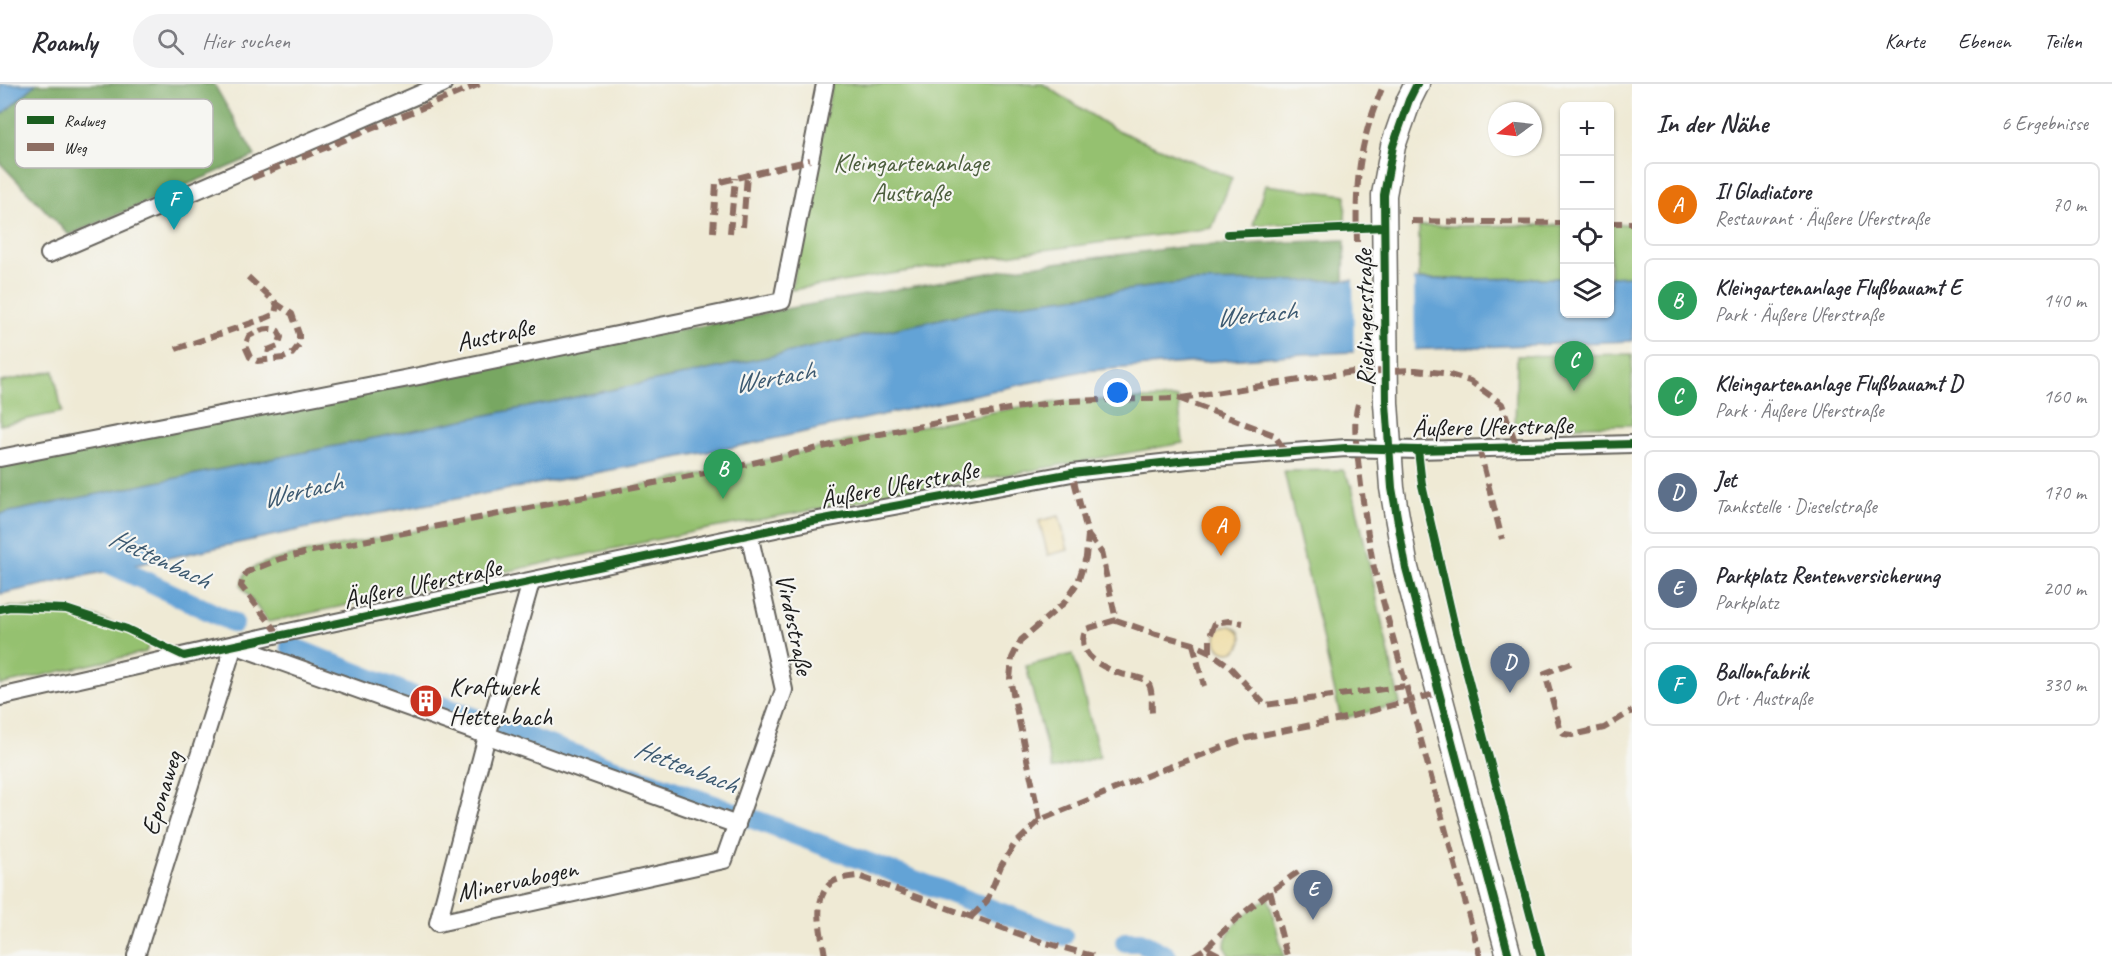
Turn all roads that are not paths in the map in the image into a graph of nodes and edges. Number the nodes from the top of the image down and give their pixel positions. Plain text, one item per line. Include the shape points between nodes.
1 (443, 84) edge
2 (825, 84) edge
3 (1417, 84) edge
4 (49, 254) dead end
5 (1632, 444) edge
6 (1389, 449) junction
7 (0, 458) edge
8 (749, 534) junction
9 (531, 582) junction
10 (234, 645) junction
11 (0, 696) edge
12 (487, 736) junction
13 (737, 825) junction
14 (136, 956) edge
15 (1509, 956) edge

1 - 4 street
2 - 7 street, Austraße via 782,301
3 - 6 main road, Riedingerstraße via 1393,146 1384,195
5 - 6 street, Äußere Uferstraße
6 - 8 street, Äußere Uferstraße via 1286,452 1072,473
6 - 15 main road, Riedingerstraße via 1406,568
8 - 9 street, Äußere Uferstraße
8 - 13 street, Virdostraße via 784,690
9 - 10 street, Äußere Uferstraße
9 - 12 street
10 - 11 street, Äußere Uferstraße
10 - 12 street
10 - 14 street, Eponaweg
12 - 13 street
12 - 13 street, Minervabogen via 438,923 724,860

